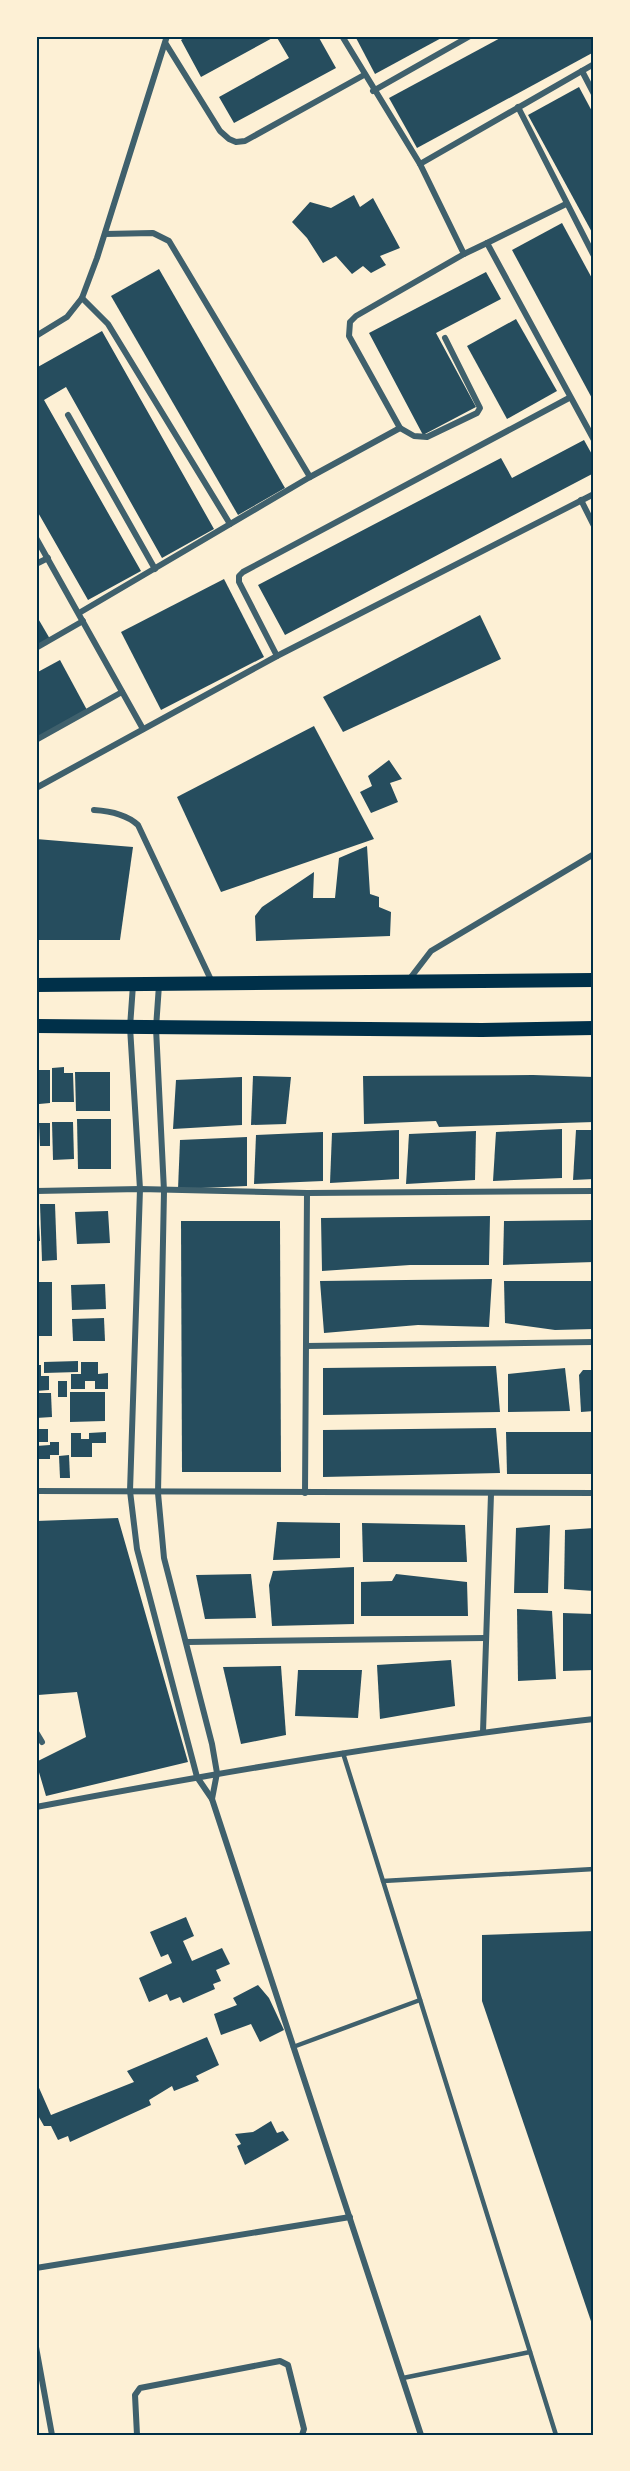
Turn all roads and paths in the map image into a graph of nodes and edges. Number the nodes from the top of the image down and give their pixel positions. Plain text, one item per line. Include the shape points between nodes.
1 (167, 36) edge
2 (342, 36) edge
3 (470, 36) edge
4 (165, 44) junction
5 (594, 64) edge
6 (582, 71) junction
7 (364, 75) junction
8 (373, 91) junction
9 (594, 94) edge
10 (518, 107) junction
11 (420, 164) junction
12 (566, 204) junction
13 (105, 234) junction
14 (487, 243) junction
15 (464, 254) junction
16 (594, 256) edge
17 (82, 298) junction
18 (36, 336) edge
19 (445, 338) dead end
20 (570, 398) junction
21 (68, 415) dead end
22 (400, 428) junction
23 (594, 440) edge
24 (310, 477) junction
25 (594, 494) edge
26 (581, 500) junction
27 (230, 524) junction
28 (594, 526) edge
29 (36, 538) edge
30 (48, 558) junction
31 (36, 564) edge
32 (155, 569) junction
33 (79, 613) junction
34 (83, 621) junction
35 (36, 648) edge
36 (277, 656) junction
37 (122, 692) junction
38 (143, 729) junction
39 (36, 740) edge
40 (36, 788) edge
41 (94, 810) dead end
42 (594, 854) edge
43 (594, 980) edge
44 (212, 982) junction
45 (407, 982) junction
46 (36, 984) edge
47 (159, 984) junction
48 (133, 985) junction
49 (36, 1026) edge
50 (130, 1027) junction
51 (156, 1028) junction
52 (594, 1028) edge
53 (140, 1190) junction
54 (36, 1191) edge
55 (164, 1191) junction
56 (594, 1191) edge
57 (308, 1193) junction
58 (594, 1342) edge
59 (306, 1346) junction
60 (36, 1491) edge
61 (130, 1491) junction
62 (594, 1492) edge
63 (158, 1493) junction
64 (305, 1494) junction
65 (491, 1494) junction
66 (485, 1638) junction
67 (187, 1642) junction
68 (594, 1719) edge
69 (36, 1732) edge
70 (483, 1732) junction
71 (42, 1742) dead end
72 (343, 1753) junction
73 (217, 1773) junction
74 (197, 1777) junction
75 (212, 1799) junction
76 (36, 1807) edge
77 (594, 1869) edge
78 (383, 1881) junction
79 (420, 2000) junction
80 (293, 2047) junction
81 (350, 2217) junction
82 (36, 2268) edge
83 (36, 2347) edge
84 (530, 2352) junction
85 (37, 2362) edge
86 (403, 2378) junction
87 (52, 2435) edge
88 (137, 2435) edge
89 (302, 2435) edge
90 (421, 2435) edge
91 (556, 2435) edge

1 - 4 street
2 - 7 street
3 - 8 street
4 - 7 street via 220,131 236,142 245,141
4 - 13 street
5 - 6 street
6 - 9 street
6 - 10 street
7 - 8 street
8 - 11 street
10 - 11 street
10 - 12 street
11 - 15 street
12 - 14 street
12 - 16 street
13 - 17 street
13 - 24 street via 153,233 169,241
14 - 15 street
14 - 20 street
15 - 22 street via 350,322 349,336
17 - 18 street via 67,317
17 - 27 street via 108,324
19 - 22 street via 480,408 427,437 414,436
20 - 23 street
20 - 36 street via 243,572 239,582
21 - 32 street
22 - 24 street
24 - 27 street
25 - 26 street
26 - 28 street
26 - 36 street
27 - 32 street
29 - 30 street
30 - 31 street
30 - 33 street
32 - 33 street
33 - 34 street
34 - 35 street
34 - 37 street
36 - 38 street
37 - 38 street
37 - 39 street
38 - 40 street
41 - 44 street via 125,816 138,825
42 - 45 street via 431,951
43 - 45 main road
44 - 45 main road
44 - 47 main road
46 - 48 main road
47 - 48 main road
47 - 51 street
48 - 50 street
49 - 50 main road
50 - 51 main road
50 - 53 street
51 - 52 main road
51 - 55 street
53 - 54 street
53 - 55 street
53 - 61 street
55 - 57 street
55 - 63 street
56 - 57 street
57 - 59 street
58 - 59 street
59 - 64 street
60 - 61 street
61 - 63 street
61 - 74 street via 137,1550
62 - 65 street
63 - 64 street
63 - 67 street via 164,1558
64 - 65 street
65 - 66 street
66 - 67 street
66 - 70 street
67 - 73 street
68 - 70 street
69 - 71 street
70 - 72 street
72 - 73 street
72 - 78 lane
73 - 74 street
73 - 75 street
74 - 75 street
74 - 76 street
75 - 80 street
77 - 78 lane
78 - 79 lane
79 - 80 lane
79 - 84 lane
80 - 81 street
81 - 82 street
81 - 86 street
83 - 85 street
84 - 86 lane
84 - 91 lane
85 - 87 street
86 - 90 street
88 - 89 street via 135,2395 140,2388 277,2361 288,2365 304,2429

